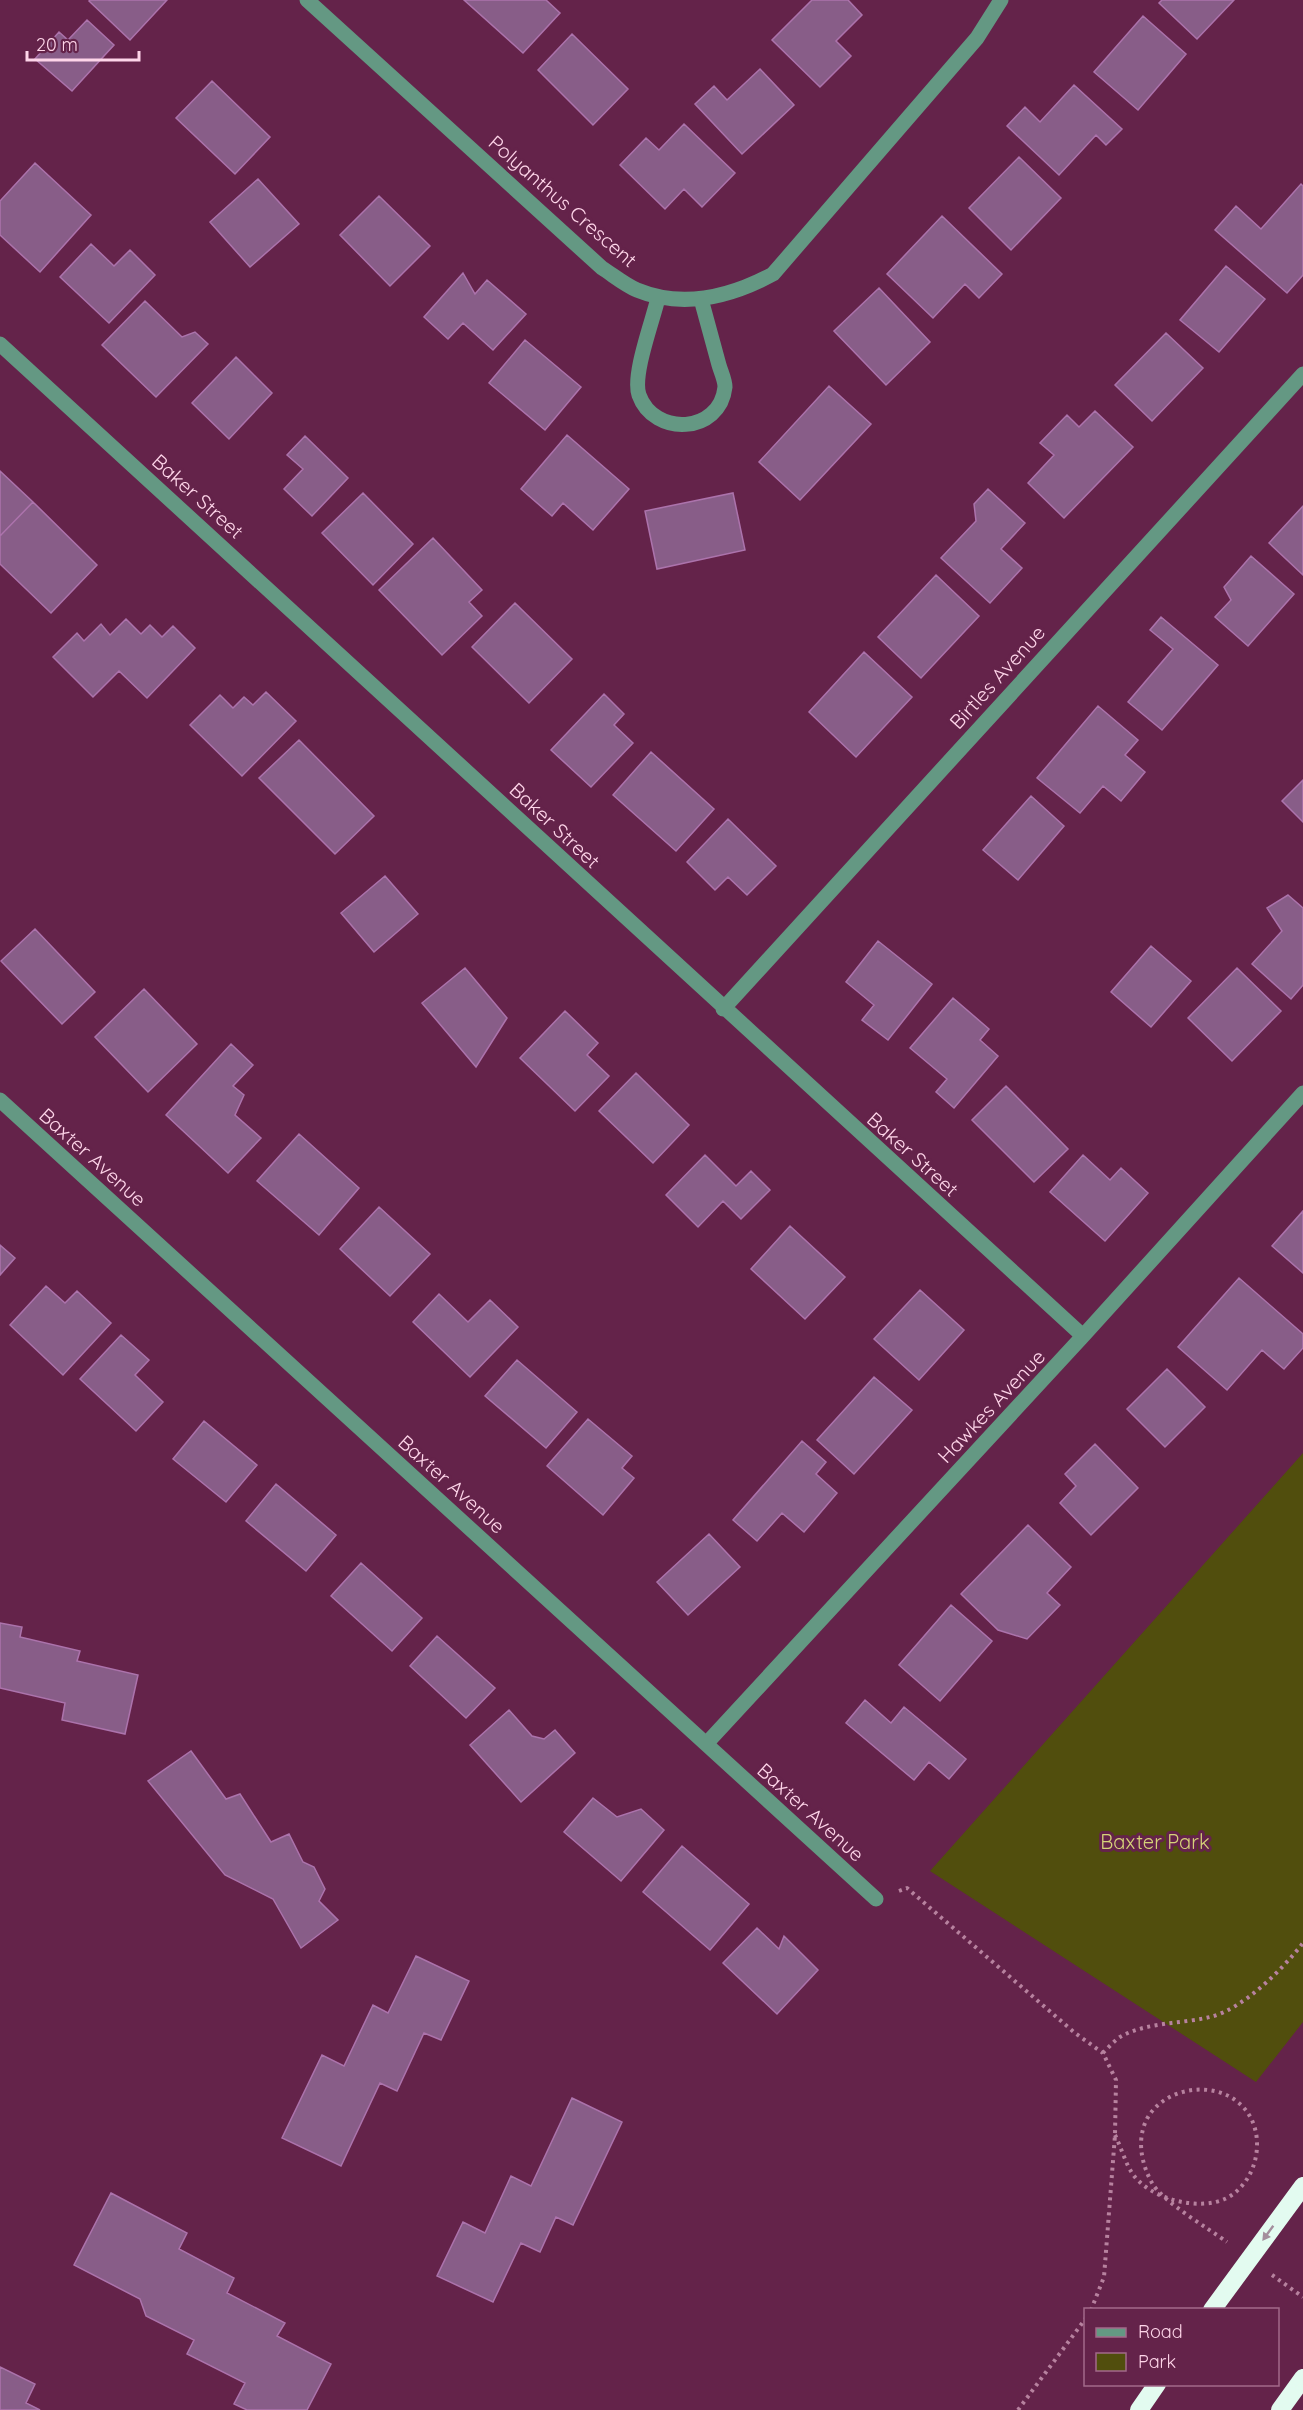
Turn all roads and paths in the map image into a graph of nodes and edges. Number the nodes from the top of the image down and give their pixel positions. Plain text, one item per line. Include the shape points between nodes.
1 (307, 0) edge
2 (1001, 0) edge
3 (658, 298) junction
4 (701, 299) junction
5 (0, 344) edge
6 (1303, 374) edge
7 (723, 1009) junction
8 (1303, 1093) edge
9 (0, 1100) edge
10 (1083, 1336) junction
11 (706, 1744) junction
12 (876, 1899) joint
13 (1303, 1944) edge
14 (1103, 2053) junction
15 (1115, 2135) junction
16 (1303, 2186) edge
17 (1229, 2244) dead end
18 (1266, 2271) dead end
19 (1303, 2297) edge
20 (1092, 2308) edge
21 (1213, 2308) edge
22 (1084, 2321) edge
23 (1303, 2378) edge
24 (1156, 2386) edge
25 (1018, 2410) edge
26 (1138, 2410) edge
27 (1280, 2410) edge

1 - 3 street, Polyanthus Crescent via 602,268 635,290
2 - 4 street, Polyanthus Crescent via 977,39 773,274 746,288
3 - 4 street, Polyanthus Crescent
3 - 4 street via 637,378 639,395 647,410 660,421 677,426 694,424 709,416 720,402 725,386
5 - 7 street, Baker Street
6 - 7 street, Birtles Avenue
7 - 10 street, Baker Street
8 - 10 street, Hawkes Avenue
9 - 11 street, Baxter Avenue
10 - 11 street, Hawkes Avenue
11 - 12 street, Baxter Avenue
12 - 14 path via 907,1888
13 - 14 path via 1236,2006 1212,2017 1146,2028 1119,2037
14 - 15 path via 1116,2080
15 - 17 path via 1132,2174 1152,2192 1175,2201 1204,2204 1227,2198 1243,2183 1256,2162 1258,2142 1252,2118 1240,2103 1222,2093 1202,2089 1181,2091 1148,2117 1141,2139 1142,2160 1153,2185 1174,2204
15 - 20 path via 1104,2277
16 -> 21 highway
18 - 19 path
22 - 25 path
23 - 27 highway
24 - 26 highway

